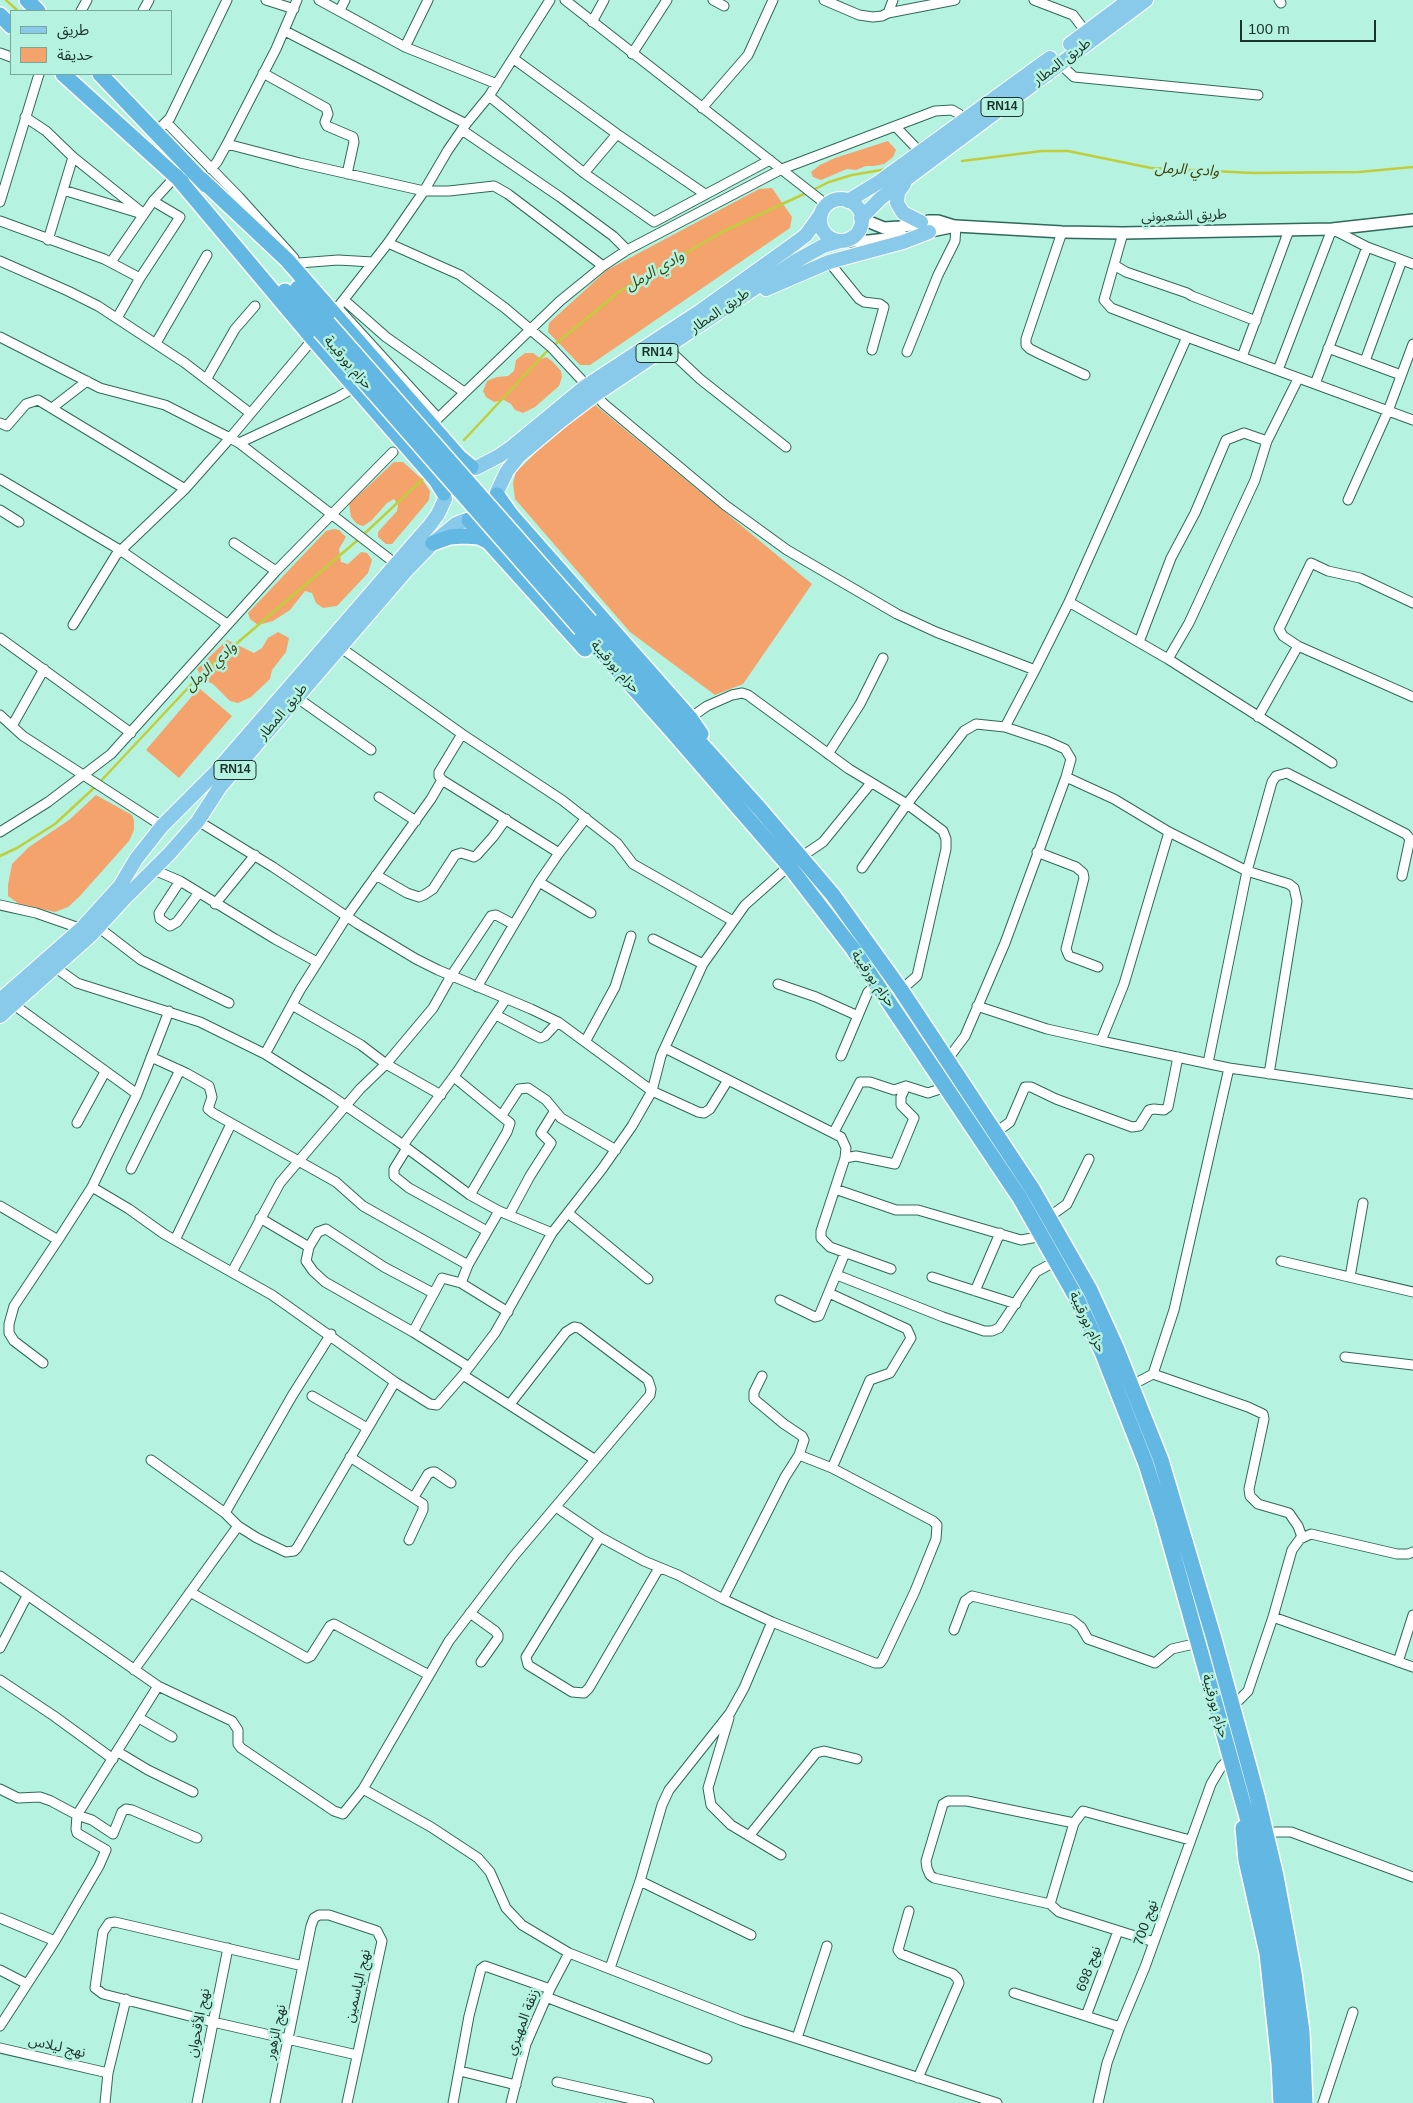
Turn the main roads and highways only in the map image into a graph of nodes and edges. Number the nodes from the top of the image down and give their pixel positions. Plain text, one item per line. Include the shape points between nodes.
1 (27, 0) edge
2 (1129, 0) edge
3 (1146, 0) edge
4 (37, 10) edge
5 (0, 15) edge
6 (10, 25) edge
7 (1056, 60) junction
8 (64, 75) edge
9 (104, 75) edge
10 (206, 174) junction
11 (912, 175) junction
12 (848, 201) junction
13 (824, 210) junction
14 (862, 218) junction
15 (842, 241) junction
16 (708, 320) junction
17 (320, 331) junction
18 (591, 390) junction
19 (474, 467) junction
20 (497, 494) junction
21 (444, 496) junction
22 (468, 520) junction
23 (433, 543) junction
24 (491, 543) junction
25 (377, 595) junction
26 (335, 643) junction
27 (720, 777) junction
28 (190, 798) junction
29 (201, 816) junction
30 (136, 859) junction
31 (152, 873) junction
32 (91, 930) junction
33 (6, 1000) edge
34 (0, 1016) edge
35 (1250, 1799) junction
36 (1281, 2103) edge
37 (1293, 2103) edge
38 (1305, 2103) edge
39 (1314, 2103) edge

1 - 4 highway
2 - 7 main road, طريق المطار / RN14 via 1086,32
3 - 7 main road, طريق المطار / RN14
5 - 6 highway
7 - 11 main road, طريق المطار / RN14
7 - 12 main road, طريق المطار / RN14
8 - 17 highway, حزام بورقيبة via 242,241
9 - 10 highway, حزام بورقيبة
10 - 17 highway, حزام بورقيبة
10 - 19 highway via 434,421 459,457
11 - 14 main road, طريق المطار / RN14 via 881,198
11 - 16 main road via 898,192 897,203 903,213 925,227 903,242 829,262 758,292
12 - 13 main road, RN14 via 837,200
12 - 14 main road via 857,207
13 - 15 main road via 820,220 824,232 828,237
13 - 18 main road, طريق المطار / RN14 via 806,235
14 - 15 main road, RN14 via 857,234
15 - 16 main road, طريق المطار / RN14 via 823,246 794,262
16 - 18 main road, طريق المطار / RN14
17 - 21 highway via 355,387 436,480
17 - 27 highway, حزام بورقيبة, bridge
18 - 19 main road, طريق المطار / RN14 via 493,460
18 - 20 main road, طريق المطار / RN14 via 562,420 519,456 507,471
19 - 20 main road via 492,478
19 - 21 main road via 453,473
20 - 22 main road via 490,511 483,517
20 - 27 highway via 512,516 690,718
21 - 22 main road via 451,512
21 - 25 main road, طريق المطار / RN14 via 434,519 396,564
22 - 23 main road, طريق المطار / RN14 via 456,524
22 - 24 highway
23 - 24 highway via 464,536 479,537
23 - 25 main road, طريق المطار / RN14
24 - 27 highway via 660,731
25 - 26 main road, طريق المطار / RN14
26 - 28 main road, طريق المطار / RN14
26 - 29 main road, طريق المطار / RN14
27 - 35 highway, حزام بورقيبة via 877,984 1043,1236 1056,1261 1102,1352 1126,1411 1163,1518 1230,1758
27 - 35 highway, حزام بورقيبة via 801,857 833,895 901,990 995,1132 1090,1290 1132,1385 1179,1515 1232,1703
28 - 29 main road
28 - 30 main road, طريق المطار / RN14
29 - 31 main road, طريق المطار / RN14
30 - 31 main road via 143,870
30 - 32 main road, طريق المطار / RN14
31 - 32 main road, طريق المطار / RN14
32 - 33 main road, طريق المطار / RN14
33 - 34 main road, طريق المطار / RN14
35 - 36 highway via 1242,1820 1246,1860 1267,1953
35 - 37 highway, حزام بورقيبة via 1281,1973
35 - 38 highway, حزام بورقيبة via 1276,1876 1294,1973 1302,2032
35 - 39 highway via 1275,1832 1288,1888 1304,1972

